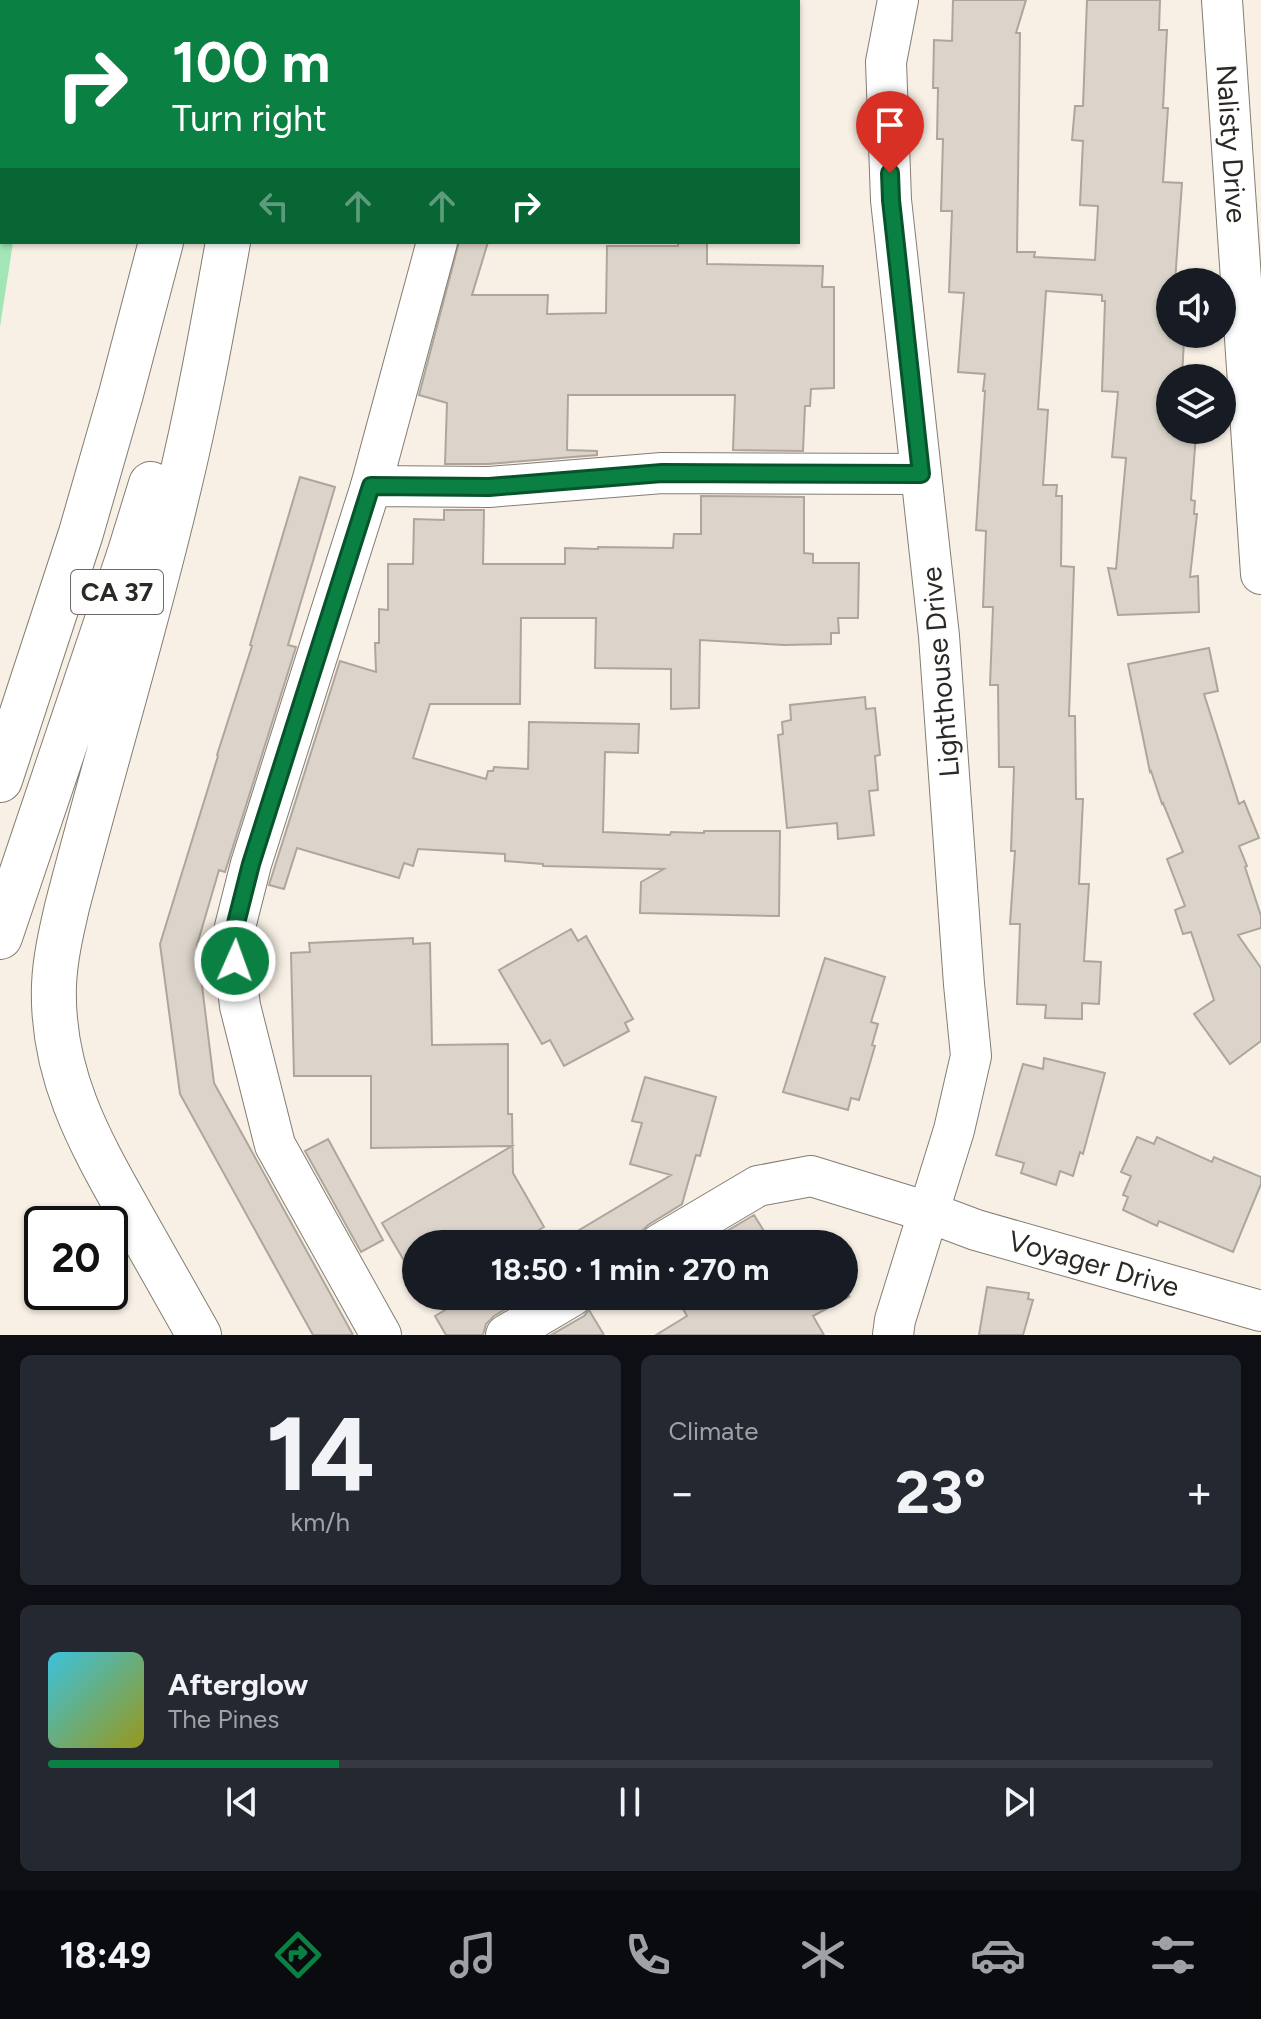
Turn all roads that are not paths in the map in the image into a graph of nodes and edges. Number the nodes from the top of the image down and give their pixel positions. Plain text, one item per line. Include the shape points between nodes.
1 (898, 0) edge
2 (1222, 0) edge
3 (132, 244) edge
4 (160, 244) edge
5 (218, 244) edge
6 (228, 244) edge
7 (436, 244) edge
8 (921, 474) junction
9 (371, 486) junction
10 (81, 533) junction
11 (1261, 574) edge
12 (0, 780) edge
13 (0, 937) edge
14 (928, 1212) junction
15 (684, 1230) edge
16 (548, 1310) edge
17 (1261, 1311) edge
18 (199, 1335) edge
19 (381, 1335) edge
20 (506, 1335) edge
21 (893, 1335) edge

1 - 8 street, Lighthouse Drive via 886,62 891,200
2 - 11 street, Nalisty Drive
3 - 10 highway
4 - 10 highway, CA 37
5 - 13 highway, CA 37 via 130,552
6 - 18 highway via 178,490 67,907 54,984 59,1054 82,1125
7 - 9 street
8 - 9 street via 662,473 489,487
8 - 14 street, Lighthouse Drive via 939,636 971,1056
9 - 19 street via 232,939 240,1006 275,1145
10 - 12 highway, CA 37
14 - 15 street, Voyager Drive via 811,1176 758,1186
14 - 17 street, Voyager Drive
14 - 21 street, Lighthouse Drive
16 - 20 street

